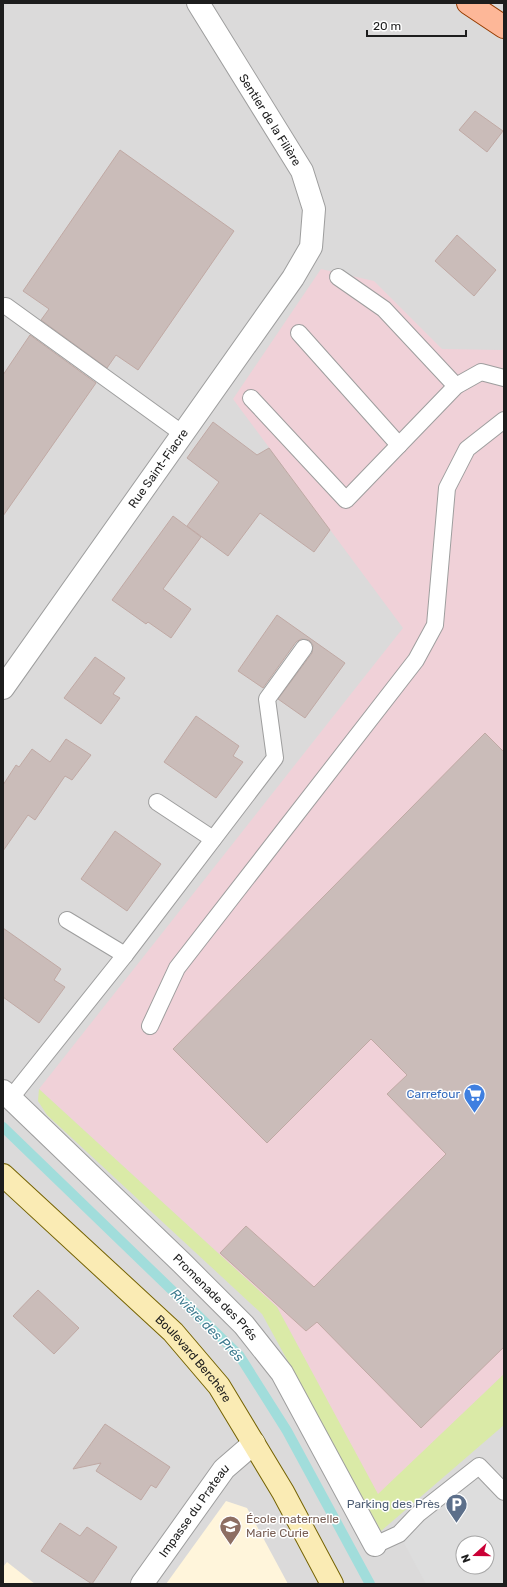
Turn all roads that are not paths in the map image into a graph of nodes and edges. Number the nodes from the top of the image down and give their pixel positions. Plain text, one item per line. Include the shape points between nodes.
1 (198, 3) edge
2 (468, 3) edge
3 (504, 28) edge
4 (311, 247) joint
5 (338, 277) dead end
6 (6, 306) dead end
7 (299, 333) dead end
8 (504, 378) edge
9 (456, 386) junction
10 (251, 398) dead end
11 (504, 420) edge
12 (183, 434) junction
13 (399, 445) junction
14 (304, 648) dead end
15 (3, 688) edge
16 (157, 802) dead end
17 (212, 839) junction
18 (67, 920) dead end
19 (124, 954) junction
20 (150, 1026) dead end
21 (7, 1095) edge
22 (3, 1175) edge
23 (254, 1443) junction
24 (504, 1492) edge
25 (375, 1545) joint
26 (142, 1584) edge
27 (332, 1584) edge

1 - 4 street, Sentier de la Filière via 302,171 314,209
2 - 3 main road
4 - 12 street, Rue Saint-Fiacre via 293,278
5 - 9 lane via 384,309
6 - 12 lane
7 - 13 lane
8 - 9 lane via 482,372
9 - 13 lane
10 - 13 lane via 346,500
11 - 20 lane via 467,449 447,488 435,625 416,660 177,968
12 - 15 street, Rue Saint-Fiacre
14 - 17 lane via 267,699 275,758
16 - 17 lane
17 - 19 lane
18 - 19 lane
19 - 21 lane
21 - 25 street, Promenade des Prés via 244,1325 282,1373
22 - 23 main road, Boulevard Berchère via 173,1332 219,1386
23 - 26 street, Impasse du Prateau via 224,1469
23 - 27 main road, Boulevard Berchère
24 - 25 lane via 479,1466 418,1514 399,1534

